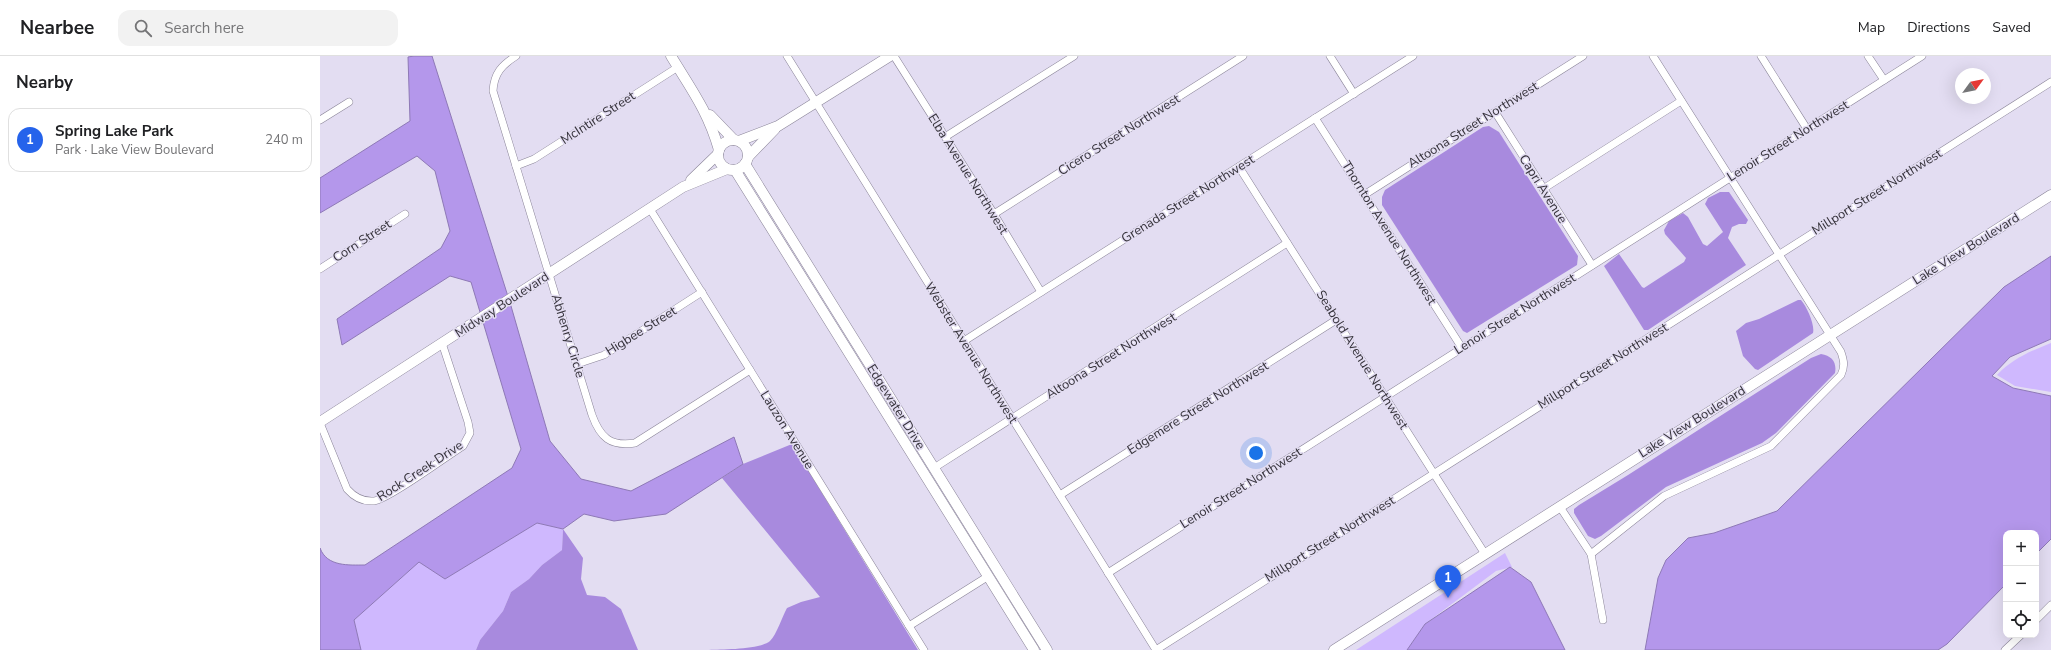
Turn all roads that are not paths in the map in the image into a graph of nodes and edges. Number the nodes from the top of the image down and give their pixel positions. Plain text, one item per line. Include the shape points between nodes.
1 (516, 56) edge
2 (671, 56) edge
3 (787, 56) edge
4 (890, 56) edge
5 (894, 56) edge
6 (1074, 56) edge
7 (1243, 56) edge
8 (1330, 56) edge
9 (1413, 56) edge
10 (1582, 56) edge
11 (1653, 56) edge
12 (1760, 56) edge
13 (1868, 56) edge
14 (1922, 56) edge
15 (678, 67) junction
16 (1884, 80) junction
17 (2051, 82) edge
18 (1354, 94) junction
19 (1682, 101) junction
20 (349, 102) dead end
21 (816, 103) junction
22 (705, 109) junction
23 (1495, 112) junction
24 (1315, 118) junction
25 (320, 120) edge
26 (778, 126) junction
27 (1807, 129) junction
28 (946, 137) junction
29 (737, 141) junction
30 (718, 152) junction
31 (746, 161) junction
32 (516, 166) junction
33 (1239, 167) junction
34 (731, 170) junction
35 (1730, 178) junction
36 (683, 187) junction
37 (1543, 189) junction
38 (1364, 195) junction
39 (2051, 195) edge
40 (650, 209) junction
41 (405, 214) dead end
42 (994, 214) junction
43 (1288, 243) junction
44 (1779, 254) junction
45 (1592, 265) junction
46 (320, 269) edge
47 (549, 274) junction
48 (702, 292) junction
49 (1041, 292) junction
50 (1336, 320) junction
51 (1830, 335) junction
52 (964, 341) junction
53 (442, 343) junction
54 (1462, 348) junction
55 (577, 364) junction
56 (750, 370) junction
57 (1385, 397) junction
58 (1012, 418) junction
59 (320, 422) edge
60 (934, 468) junction
61 (1434, 474) junction
62 (1060, 496) junction
63 (1560, 507) junction
64 (1485, 554) junction
65 (1591, 554) junction
66 (1108, 573) junction
67 (987, 577) junction
68 (2051, 605) edge
69 (2039, 617) edge
70 (1603, 620) dead end
71 (909, 626) junction
72 (2018, 638) edge
73 (2008, 649) edge
74 (924, 650) edge
75 (1034, 650) edge
76 (1048, 650) edge
77 (1156, 650) edge
78 (1334, 650) edge

1 - 32 street, Abhenry Circle via 498,71 493,91
2 - 15 street
3 - 21 street, Webster Avenue Northwest
4 - 21 street
5 - 28 street, Elba Avenue Northwest
6 - 28 street
7 - 42 street, Cicero Street Northwest
8 - 18 street
9 - 18 street, Grenada Street Northwest
10 - 23 street, Altoona Street Northwest
11 - 19 street
12 - 27 street
13 - 16 street
14 - 16 street, Lenoir Street Northwest
15 - 22 street
15 - 32 street, McIntire Street via 534,159
16 - 27 street, Lenoir Street Northwest
17 - 44 street, Millport Street Northwest
18 - 24 street, Grenada Street Northwest
19 - 35 street
19 - 37 street
20 - 25 street
21 - 26 street
21 - 52 street, Webster Avenue Northwest
22 - 29 street
22 - 30 street
23 - 37 street, Capri Avenue
23 - 38 street, Altoona Street Northwest
24 - 33 street, Grenada Street Northwest
24 - 38 street, Thornton Avenue Northwest
26 - 29 street
26 - 31 street
27 - 35 street, Lenoir Street Northwest
28 - 42 street, Elba Avenue Northwest
29 - 30 street via 727,141
29 - 31 street via 745,146
30 - 34 street via 719,161
30 - 36 street, Midway Boulevard
31 - 34 street
31 - 60 street, Edgewater Drive
32 - 47 street, Abhenry Circle
33 - 43 street, Seabold Avenue Northwest
33 - 49 street, Grenada Street Northwest
34 - 36 street, Midway Boulevard
34 - 67 street, Edgewater Drive via 749,190
35 - 44 street
35 - 45 street, Lenoir Street Northwest
36 - 40 street, Midway Boulevard
37 - 45 street, Capri Avenue
38 - 54 street, Thornton Avenue Northwest
39 - 51 street, Lake View Boulevard
40 - 47 street, Midway Boulevard
40 - 48 street, Lauzon Avenue
41 - 46 street, Corn Street
42 - 49 street, Elba Avenue Northwest
43 - 50 street, Seabold Avenue Northwest
43 - 58 street, Altoona Street Northwest
44 - 51 street
44 - 61 street, Millport Street Northwest
45 - 54 street, Lenoir Street Northwest
47 - 53 street, Midway Boulevard
47 - 55 street, Abhenry Circle
48 - 55 street, Higbee Street via 604,355
48 - 56 street, Lauzon Avenue
49 - 52 street, Grenada Street Northwest
50 - 57 street, Seabold Avenue Northwest
50 - 62 street, Edgemere Street Northwest
51 - 63 street, Lake View Boulevard
51 - 65 street via 1844,360 1841,375 1777,441 1764,450 1664,496
52 - 58 street, Webster Avenue Northwest
53 - 59 street, Midway Boulevard
53 - 59 street, Rock Creek Drive via 470,434 463,446 383,498 367,501 352,495 347,489
54 - 57 street, Lenoir Street Northwest
55 - 56 street, Abhenry Circle via 592,415 600,431 605,438 625,445 652,434
56 - 71 street, Lauzon Avenue
57 - 61 street, Seabold Avenue Northwest
57 - 66 street, Lenoir Street Northwest
58 - 60 street, Altoona Street Northwest
58 - 62 street, Webster Avenue Northwest
60 - 76 street, Edgewater Drive
61 - 64 street, Seabold Avenue Northwest
61 - 77 street, Millport Street Northwest
62 - 66 street, Webster Avenue Northwest
63 - 64 street, Lake View Boulevard
63 - 65 street
64 - 78 street, Lake View Boulevard
65 - 70 street
66 - 77 street, Webster Avenue Northwest
67 - 71 street
67 - 75 street, Edgewater Drive
68 - 69 street
71 - 74 street, Lauzon Avenue
72 - 73 street

